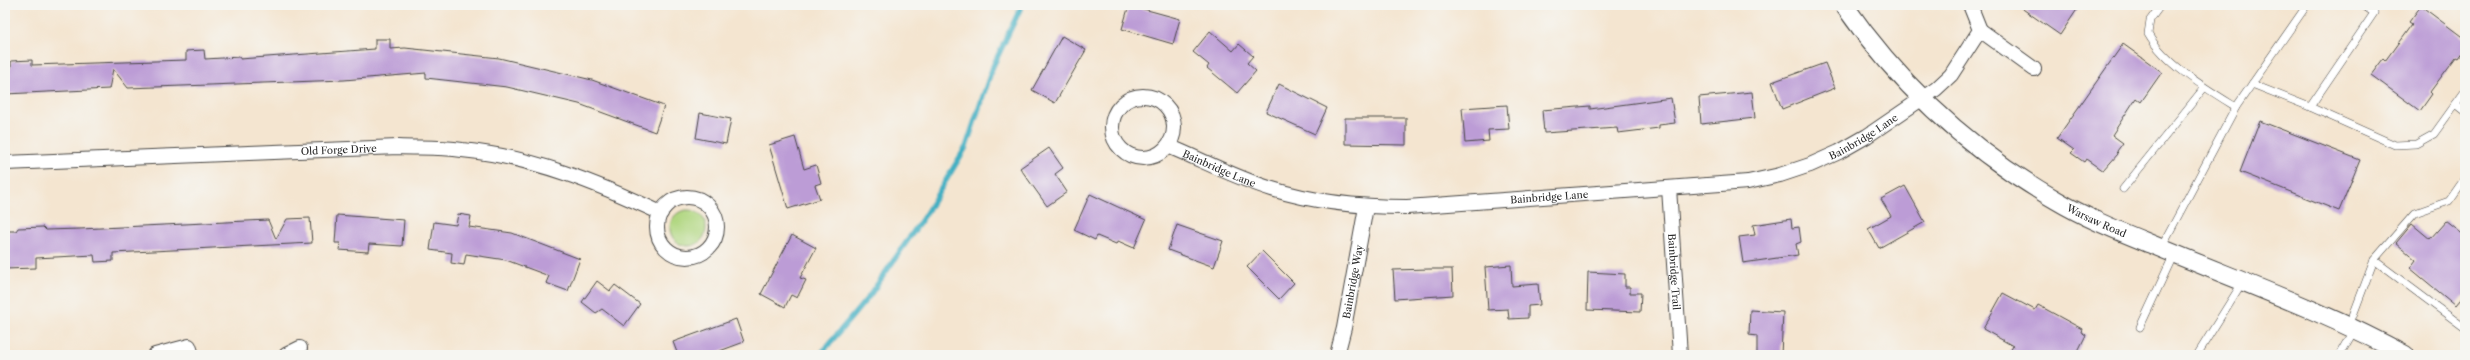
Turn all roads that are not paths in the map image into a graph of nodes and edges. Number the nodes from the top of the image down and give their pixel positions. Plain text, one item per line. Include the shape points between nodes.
1 (1844, 5) edge
2 (1970, 5) edge
3 (2161, 5) edge
4 (2307, 5) edge
5 (2363, 5) edge
6 (1980, 30) junction
7 (2034, 69) dead end
8 (2252, 84) junction
9 (2204, 88) junction
10 (2465, 91) edge
11 (1921, 99) junction
12 (2456, 104) junction
13 (2236, 107) junction
14 (2310, 107) junction
15 (2465, 111) edge
16 (1168, 146) junction
17 (5, 163) edge
18 (2465, 178) edge
19 (1669, 188) junction
20 (2123, 189) dead end
21 (1366, 207) junction
22 (661, 213) junction
23 (2167, 251) junction
24 (2374, 260) junction
25 (2242, 283) junction
26 (2140, 327) dead end
27 (2352, 328) junction
28 (2465, 328) edge
29 (300, 348) dead end
30 (155, 355) edge
31 (192, 355) edge
32 (286, 355) edge
33 (1337, 355) edge
34 (1680, 355) edge
35 (2197, 355) edge
36 (2340, 355) edge
37 (2405, 355) edge

1 - 11 street, Warsaw Road via 1868,40
2 - 6 street
3 - 9 lane via 2150,20 2148,34 2154,45
4 - 8 lane
5 - 14 lane via 2374,13
6 - 7 street
6 - 11 street, Bainbridge Lane via 1951,75
8 - 13 lane
8 - 14 lane
9 - 13 lane
9 - 20 lane
10 - 12 lane
11 - 19 street, Bainbridge Lane via 1867,136 1810,165 1748,182
11 - 23 street, Warsaw Road via 1987,156 2057,201
12 - 14 lane via 2434,134 2416,144 2395,145
12 - 15 lane
13 - 23 lane
16 - 16 street via 1152,156 1132,156 1124,151 1118,144 1113,130 1114,116 1119,107 1137,96 1158,99 1166,106 1174,126
16 - 21 street, Bainbridge Lane via 1271,189 1318,201
17 - 22 street, Old Forge Drive via 398,147 462,150 523,160 583,178
18 - 24 lane via 2449,201 2415,213
19 - 21 street, Bainbridge Lane via 1407,207
19 - 34 street, Bainbridge Trail
21 - 33 street, Bainbridge Way
22 - 22 street via 657,229 659,239 672,254 692,258 705,252 715,241 717,221 707,204 698,199 679,198
23 - 25 street, Warsaw Road
23 - 26 lane
24 - 27 lane
24 - 28 lane
25 - 27 street, Warsaw Road
25 - 35 lane
27 - 36 lane
27 - 37 street, Warsaw Road
29 - 32 street
30 - 31 street via 189,346

